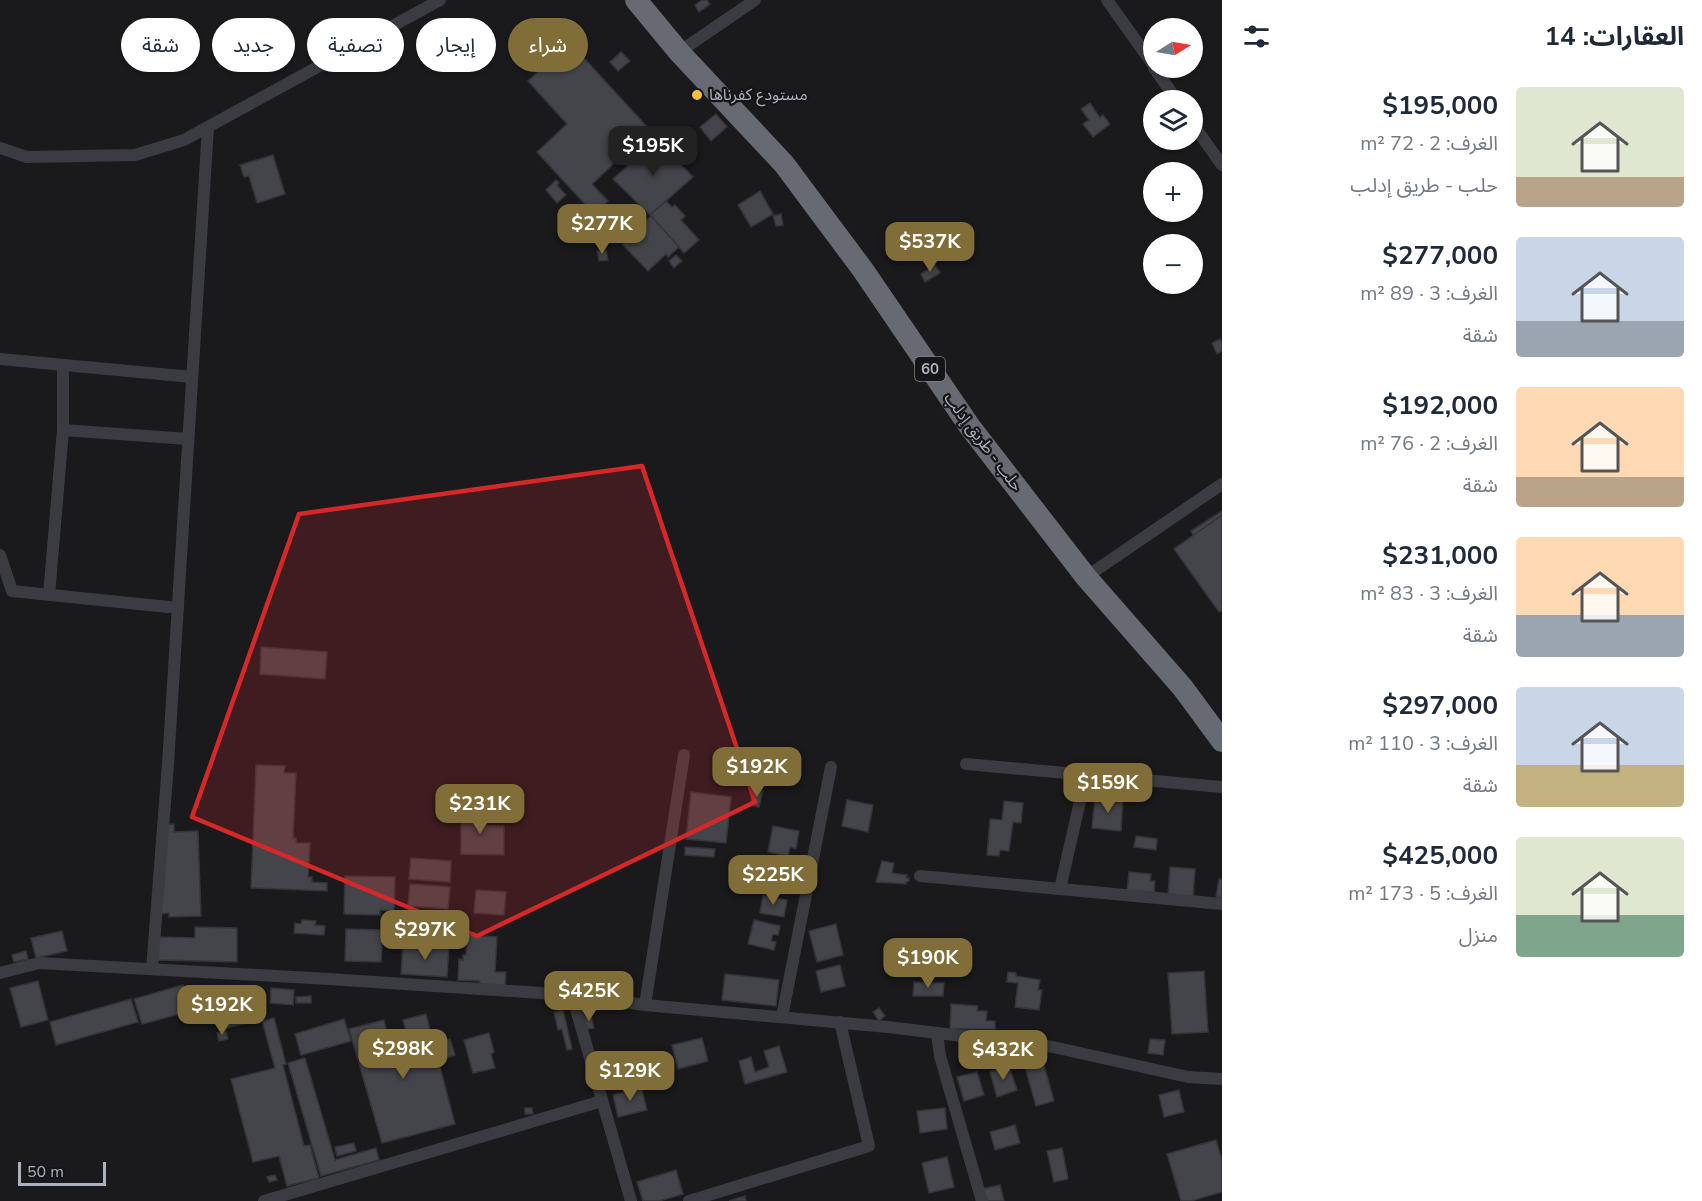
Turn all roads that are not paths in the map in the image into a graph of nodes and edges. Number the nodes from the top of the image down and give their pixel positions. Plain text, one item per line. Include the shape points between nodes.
1 (440, 0) edge
2 (636, 0) edge
3 (755, 0) edge
4 (1107, 0) edge
5 (1143, 51) edge
6 (679, 52) junction
7 (208, 127) junction
8 (1203, 138) edge
9 (0, 148) edge
10 (1222, 165) edge
11 (0, 358) edge
12 (63, 365) junction
13 (192, 377) junction
14 (63, 430) junction
15 (188, 439) junction
16 (1222, 484) edge
17 (0, 555) edge
18 (1086, 577) junction
19 (50, 595) junction
20 (178, 608) junction
21 (1222, 741) edge
22 (684, 754) dead end
23 (966, 764) dead end
24 (831, 767) dead end
25 (1086, 775) junction
26 (1222, 787) edge
27 (920, 876) dead end
28 (1060, 889) junction
29 (1222, 904) edge
30 (152, 969) junction
31 (0, 973) edge
32 (572, 995) junction
33 (645, 1005) junction
34 (782, 1017) junction
35 (840, 1022) junction
36 (937, 1033) junction
37 (1222, 1079) edge
38 (603, 1101) junction
39 (264, 1201) edge
40 (631, 1201) edge
41 (690, 1201) edge
42 (982, 1201) edge

1 - 7 street
2 - 6 highway, حلب - طريق إدلب / 60
3 - 6 street
4 - 5 street
6 - 18 highway, حلب - طريق إدلب / 60 via 784,164 969,427
7 - 9 street via 184,140 135,155 27,157
7 - 13 street
8 - 10 street
11 - 12 street
12 - 13 street
12 - 14 street
13 - 15 street
14 - 15 street
14 - 19 street
15 - 20 street
16 - 18 street
17 - 19 street via 12,591
18 - 21 highway, حلب - طريق إدلب / 60 via 1183,688
19 - 20 street
20 - 30 street
22 - 33 street
23 - 25 street
24 - 34 street
25 - 26 street
25 - 28 street
27 - 28 street
28 - 29 street
30 - 31 street via 39,963
30 - 32 street
32 - 33 street
32 - 38 street
33 - 34 street
34 - 35 street
35 - 36 street
35 - 41 street via 869,1146
36 - 37 street via 1053,1047 1188,1077
36 - 42 street via 940,1056
38 - 39 street
38 - 40 street

